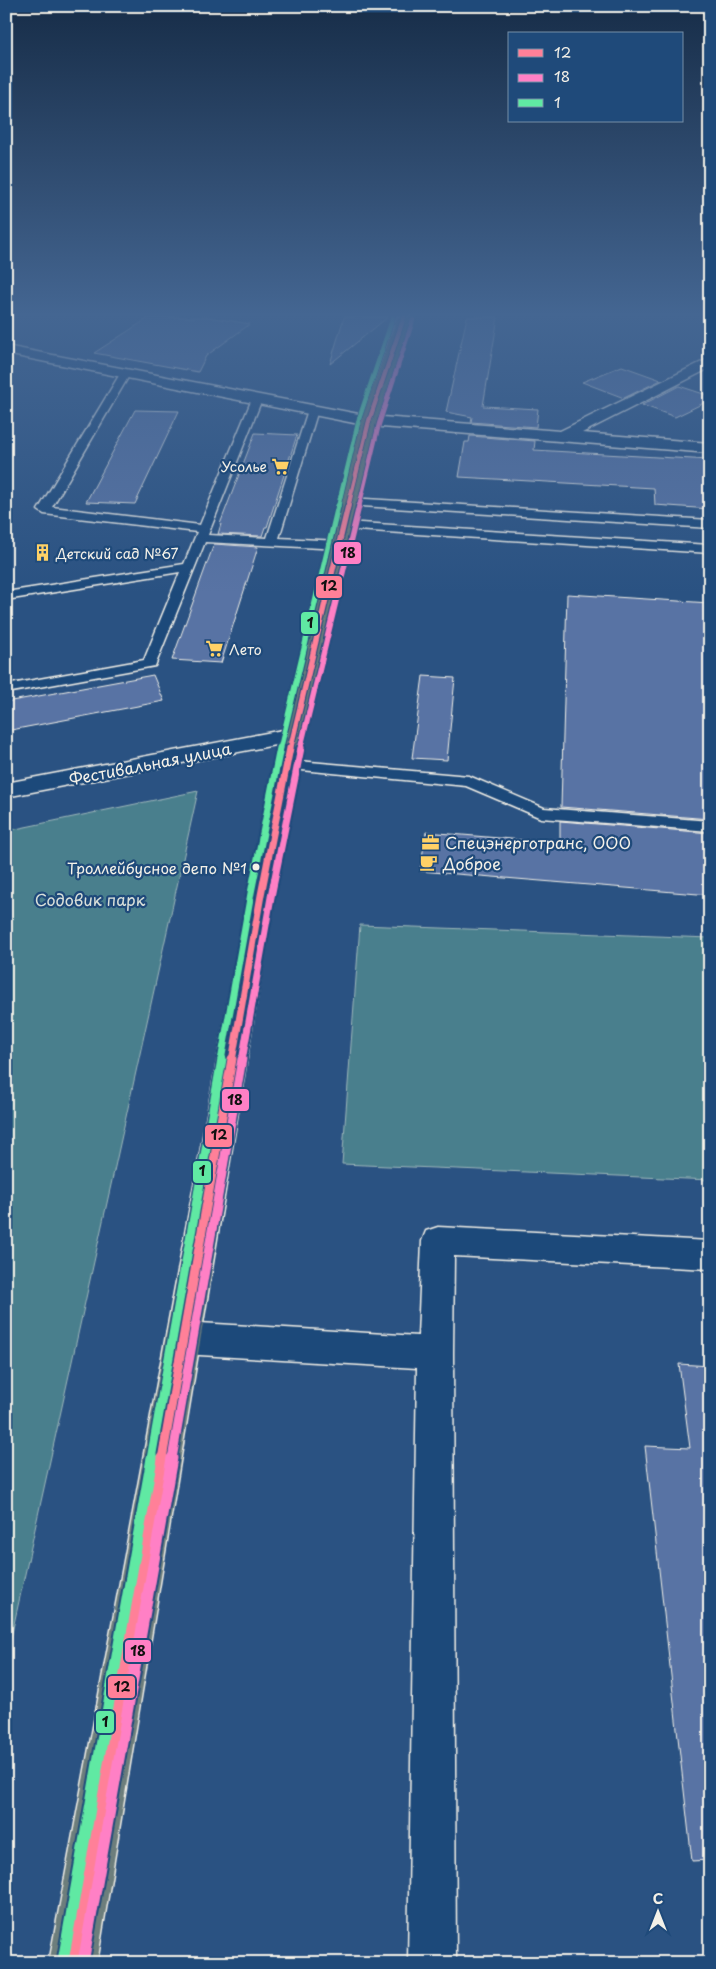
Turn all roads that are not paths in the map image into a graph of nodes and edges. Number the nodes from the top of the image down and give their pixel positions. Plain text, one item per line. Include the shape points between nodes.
1 (104, 409) edge
2 (254, 409) edge
3 (307, 409) edge
4 (374, 409) edge
5 (617, 409) edge
6 (313, 410) junction
7 (370, 421) junction
8 (563, 436) junction
9 (710, 448) edge
10 (710, 524) edge
11 (345, 525) junction
12 (203, 533) junction
13 (272, 542) junction
14 (710, 550) edge
15 (190, 567) junction
16 (6, 596) edge
17 (6, 689) edge
18 (293, 735) junction
19 (287, 765) junction
20 (6, 790) edge
21 (710, 826) edge
22 (710, 1254) edge
23 (183, 1338) junction
24 (435, 1353) junction
25 (73, 1963) edge
26 (432, 1963) edge

1 - 12 lane via 44,510
2 - 12 lane
3 - 6 street
4 - 7 main road
5 - 8 street
6 - 7 street
6 - 13 lane
7 - 8 street
7 - 11 main road
8 - 9 street
10 - 11 lane
11 - 13 lane
11 - 14 lane
11 - 18 main road
12 - 13 lane
12 - 15 lane
15 - 16 lane
15 - 17 lane via 150,663
18 - 19 main road
18 - 20 street, Фестивальная улица
19 - 21 lane via 469,781 541,813
19 - 23 main road
22 - 24 street via 438,1241
23 - 24 street
23 - 25 main road
24 - 26 street

